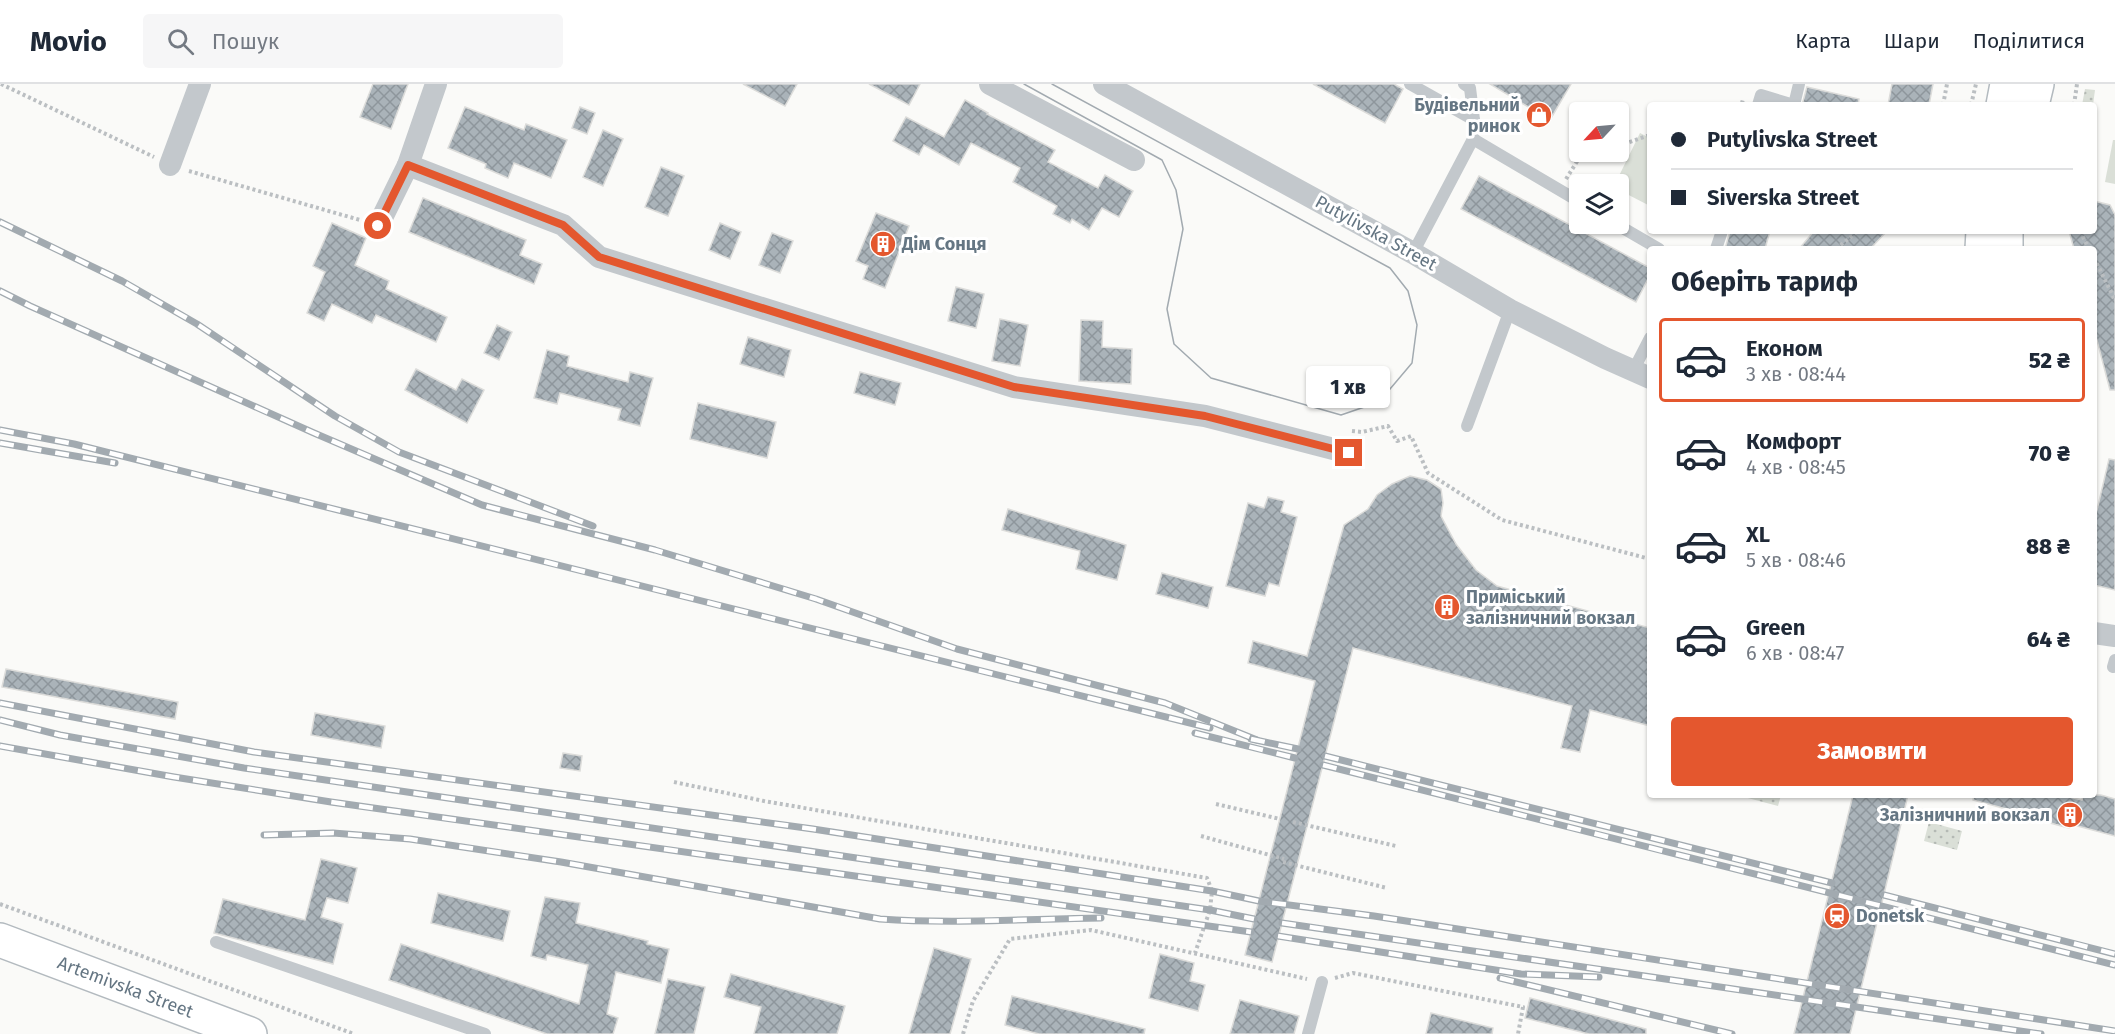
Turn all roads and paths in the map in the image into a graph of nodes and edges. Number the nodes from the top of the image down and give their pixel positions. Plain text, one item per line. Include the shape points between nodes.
1 (200, 84) edge
2 (436, 84) edge
3 (990, 84) edge
4 (1104, 84) edge
5 (1410, 84) edge
6 (1464, 84) edge
7 (1798, 84) edge
8 (1947, 84) edge
9 (1976, 84) edge
10 (2007, 84) edge
11 (2037, 84) edge
12 (2077, 84) edge
13 (1759, 102) edge
14 (1784, 102) edge
15 (1795, 102) edge
16 (1944, 102) edge
17 (1972, 102) edge
18 (2004, 102) edge
19 (2033, 102) edge
20 (2074, 102) edge
21 (1474, 120) junction
22 (1647, 136) edge
23 (1473, 139) junction
24 (1629, 142) edge
25 (1134, 160) dead end
26 (1577, 162) edge
27 (170, 165) dead end
28 (408, 165) junction
29 (1560, 190) junction
30 (1569, 195) edge
31 (378, 226) dead end
32 (1629, 232) edge
33 (1854, 234) edge
34 (1654, 246) edge
35 (1840, 246) edge
36 (1413, 253) junction
37 (2097, 264) edge
38 (2115, 300) edge
39 (1510, 310) junction
40 (1647, 350) edge
41 (1641, 374) edge
42 (1467, 426) dead end
43 (1343, 430) dead end
44 (1349, 453) dead end
45 (1647, 558) edge
46 (2097, 633) edge
47 (2115, 636) edge
48 (674, 782) dead end
49 (1216, 804) dead end
50 (1280, 819) dead end
51 (1293, 822) dead end
52 (1201, 836) dead end
53 (1396, 846) dead end
54 (1387, 888) dead end
55 (0, 904) edge
56 (0, 940) edge
57 (216, 942) dead end
58 (1195, 953) junction
59 (1322, 982) junction
60 (250, 1034) edge
61 (354, 1034) edge
62 (485, 1034) edge
63 (963, 1034) edge
64 (1308, 1034) edge
65 (1518, 1034) edge

1 - 27 street
2 - 28 street
3 - 25 street
4 - 36 street, Putylivska Street
5 - 21 lane
6 - 21 lane via 1470,88
7 - 15 lane
8 - 16 path
9 - 17 path
10 - 18 main road
11 - 19 main road
12 - 20 path
13 - 14 lane via 1761,95
21 - 23 lane
22 - 24 path
23 - 29 lane
23 - 36 lane
26 - 29 path
28 - 31 street
28 - 44 street via 563,225 599,257 1014,387 1205,416
29 - 30 lane
32 - 34 lane
33 - 35 path
36 - 39 street, Putylivska Street
37 - 38 path
39 - 41 street, Putylivska Street
39 - 42 lane
40 - 41 lane
43 - 45 path via 1362,432 1388,426 1397,441 1411,436 1428,473 1502,520
46 - 47 street
48 - 58 path via 1208,878 1212,891 1210,910
49 - 50 path
51 - 53 path
52 - 54 path
55 - 61 path
56 - 60 main road, Artemivska Street
57 - 62 lane
58 - 59 path
58 - 63 path via 1091,930 1010,939 973,1001
59 - 64 lane
59 - 65 path via 1353,973 1523,1007

